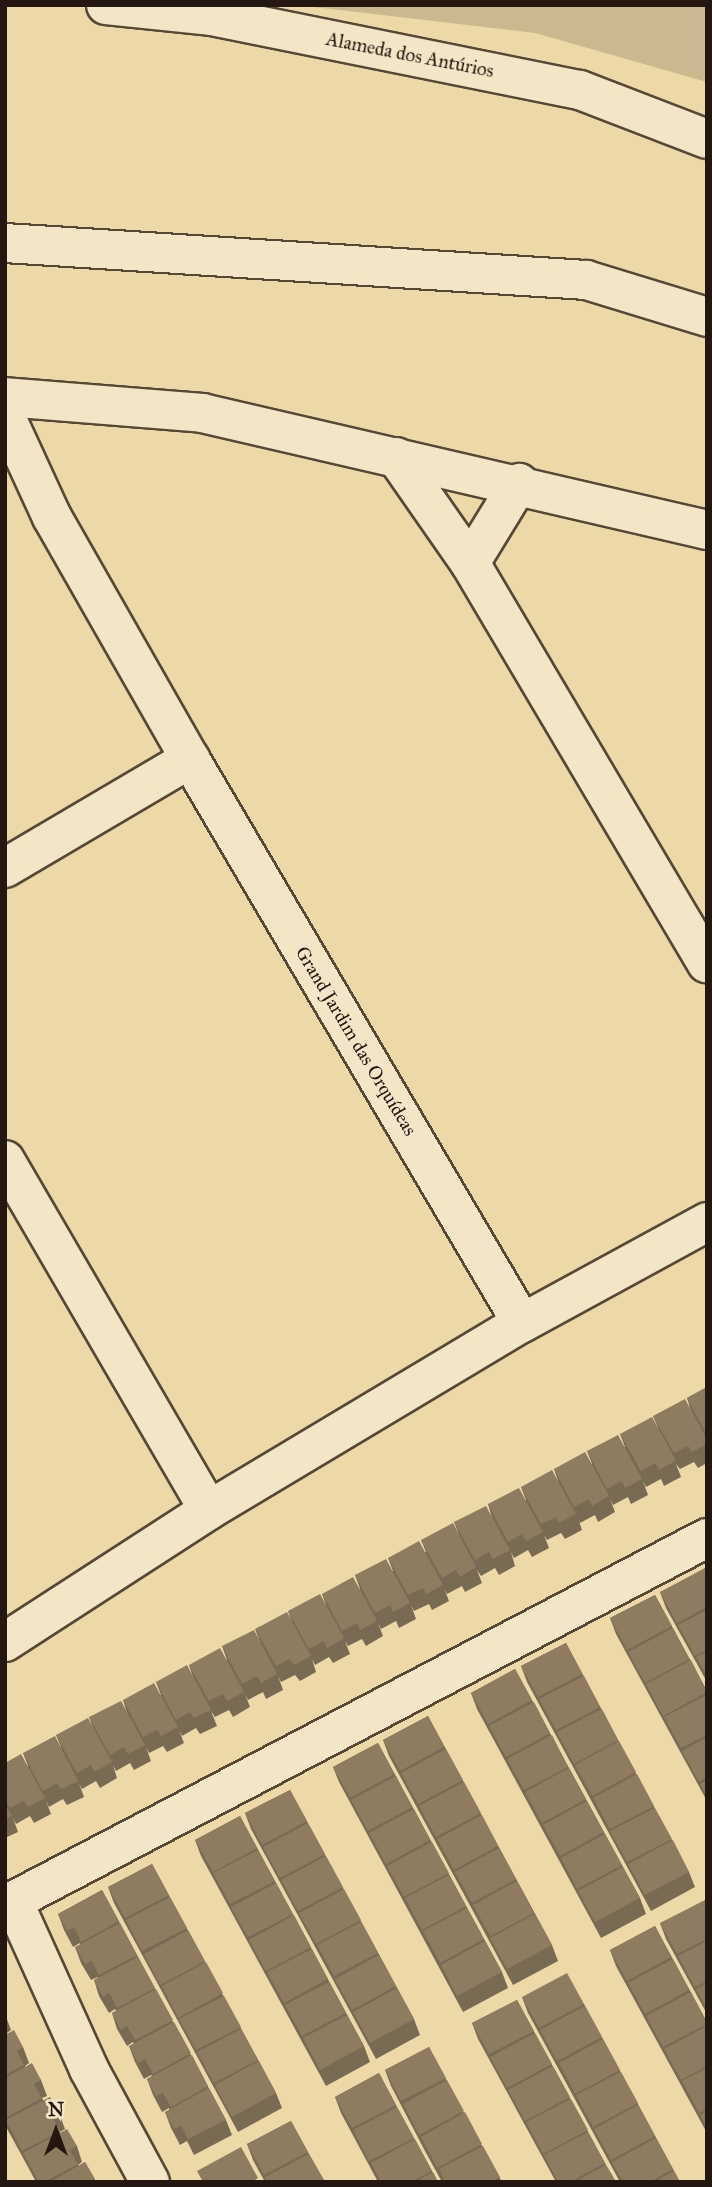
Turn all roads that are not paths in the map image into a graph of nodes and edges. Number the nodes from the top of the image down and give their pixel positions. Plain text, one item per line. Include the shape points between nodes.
1 (106, 5) edge
2 (707, 139) edge
3 (5, 243) edge
4 (707, 317) edge
5 (5, 397) edge
6 (5, 415) edge
7 (396, 457) junction
8 (519, 483) junction
9 (707, 530) edge
10 (470, 563) junction
11 (190, 759) junction
12 (5, 868) edge
13 (707, 963) edge
14 (5, 1160) edge
15 (707, 1222) edge
16 (522, 1323) junction
17 (209, 1510) junction
18 (707, 1538) edge
19 (5, 1642) edge
20 (150, 2182) edge

1 - 2 street, Alameda dos Antúrios via 212,16 580,90
3 - 4 street via 586,280
5 - 7 street via 202,414
6 - 11 street, Grand Jardim das Orquídeas via 52,517
7 - 8 street
7 - 10 street
8 - 9 street
8 - 10 street
10 - 13 street
11 - 12 street
11 - 16 street, Grand Jardim das Orquídeas
14 - 17 street
15 - 16 street
16 - 17 street
17 - 19 street
18 - 20 street via 13,1902 89,2069

